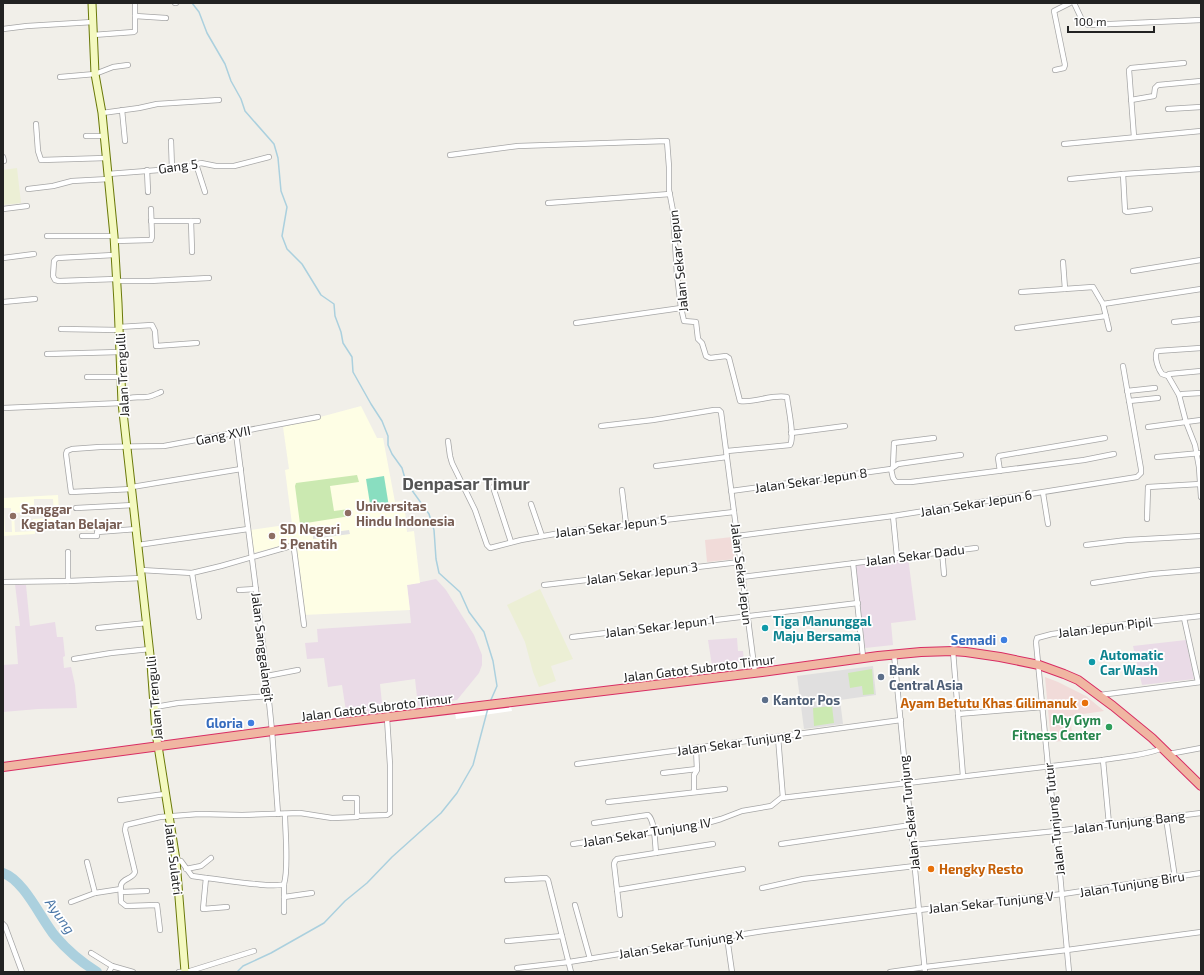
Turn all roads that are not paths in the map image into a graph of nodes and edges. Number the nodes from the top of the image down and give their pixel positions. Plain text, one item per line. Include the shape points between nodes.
1 (92, 3) edge
2 (135, 3) edge
3 (1070, 3) edge
4 (1074, 3) edge
5 (135, 16) junction
6 (166, 18) dead end
7 (1201, 20) edge
8 (93, 22) junction
9 (3, 29) edge
10 (93, 35) junction
11 (1184, 63) dead end
12 (128, 65) dead end
13 (1055, 70) dead end
14 (95, 74) junction
15 (60, 77) dead end
16 (1201, 81) edge
17 (219, 100) dead end
18 (1131, 100) junction
19 (1201, 107) edge
20 (1168, 109) dead end
21 (122, 110) junction
22 (102, 113) junction
23 (36, 124) dead end
24 (1201, 131) edge
25 (86, 136) dead end
26 (104, 136) junction
27 (1134, 137) junction
28 (125, 141) dead end
29 (171, 141) dead end
30 (1064, 144) dead end
31 (450, 155) dead end
32 (3, 157) edge
33 (270, 157) dead end
34 (106, 158) junction
35 (4, 161) edge
36 (196, 164) junction
37 (172, 169) junction
38 (1201, 169) edge
39 (147, 170) junction
40 (1123, 174) junction
41 (108, 176) junction
42 (1070, 179) dead end
43 (28, 189) dead end
44 (148, 192) dead end
45 (204, 192) dead end
46 (670, 194) junction
47 (548, 203) dead end
48 (27, 206) dead end
49 (151, 208) dead end
50 (3, 209) edge
51 (1150, 210) dead end
52 (151, 221) junction
53 (191, 221) junction
54 (198, 221) dead end
55 (47, 236) dead end
56 (114, 238) junction
57 (192, 252) dead end
58 (34, 254) dead end
59 (114, 255) junction
60 (3, 258) edge
61 (1201, 260) edge
62 (1063, 262) dead end
63 (1133, 271) dead end
64 (209, 278) dead end
65 (116, 280) junction
66 (1065, 289) junction
67 (1201, 289) edge
68 (1021, 292) dead end
69 (34, 299) dead end
70 (3, 302) edge
71 (1103, 304) junction
72 (681, 308) junction
73 (1106, 316) junction
74 (1201, 319) edge
75 (1174, 322) dead end
76 (576, 323) dead end
77 (1017, 328) dead end
78 (61, 329) dead end
79 (119, 329) junction
80 (1109, 329) dead end
81 (197, 343) dead end
82 (1201, 348) edge
83 (120, 352) junction
84 (47, 354) dead end
85 (1123, 366) dead end
86 (1201, 371) edge
87 (1168, 376) junction
88 (88, 377) dead end
89 (121, 377) junction
90 (1155, 388) dead end
91 (1127, 391) junction
92 (161, 392) dead end
93 (1201, 393) edge
94 (1179, 395) junction
95 (1158, 398) dead end
96 (1129, 401) junction
97 (122, 403) junction
98 (3, 408) edge
99 (318, 417) dead end
100 (1201, 420) edge
101 (1186, 422) junction
102 (601, 426) dead end
103 (845, 426) dead end
104 (1148, 427) dead end
105 (236, 433) junction
106 (791, 433) junction
107 (934, 438) dead end
108 (1105, 438) dead end
109 (448, 441) dead end
110 (128, 447) junction
111 (1199, 453) edge
112 (727, 454) junction
113 (1114, 454) dead end
114 (961, 455) dead end
115 (1157, 457) dead end
116 (656, 466) dead end
117 (892, 467) junction
118 (241, 469) junction
119 (1000, 471) junction
120 (1200, 484) junction
121 (494, 487) dead end
122 (132, 488) junction
123 (622, 490) dead end
124 (731, 491) junction
125 (1043, 492) junction
126 (1201, 496) edge
127 (531, 504) dead end
128 (134, 505) junction
129 (76, 508) dead end
130 (734, 512) junction
131 (893, 516) junction
132 (1147, 519) dead end
133 (626, 524) junction
134 (1048, 524) dead end
135 (248, 528) junction
136 (136, 529) junction
137 (82, 536) dead end
138 (542, 536) junction
139 (737, 536) junction
140 (1201, 536) edge
141 (511, 542) junction
142 (138, 545) junction
143 (1086, 545) dead end
144 (976, 548) dead end
145 (942, 551) junction
146 (68, 552) dead end
147 (898, 557) junction
148 (251, 558) junction
149 (740, 562) junction
150 (853, 563) junction
151 (141, 570) junction
152 (1201, 570) edge
153 (192, 573) junction
154 (944, 574) dead end
155 (742, 577) junction
156 (142, 578) junction
157 (68, 581) junction
158 (3, 582) edge
159 (1093, 583) dead end
160 (544, 585) dead end
161 (256, 589) junction
162 (239, 590) dead end
163 (858, 603) junction
164 (747, 616) junction
165 (1201, 616) edge
166 (199, 617) dead end
167 (1184, 618) junction
168 (147, 623) junction
169 (304, 625) dead end
170 (98, 628) dead end
171 (572, 638) dead end
172 (150, 649) junction
173 (953, 652) junction
174 (894, 654) junction
175 (864, 657) junction
176 (74, 659) dead end
177 (1039, 665) junction
178 (298, 670) dead end
179 (755, 673) junction
180 (267, 676) junction
181 (1200, 682) edge
182 (1100, 695) junction
183 (269, 696) junction
184 (155, 707) junction
185 (1043, 707) junction
186 (958, 714) junction
187 (387, 718) junction
188 (900, 720) junction
189 (272, 733) junction
190 (778, 737) junction
191 (159, 747) junction
192 (696, 748) junction
193 (1162, 748) junction
194 (1201, 748) edge
195 (1169, 754) junction
196 (1103, 760) junction
197 (577, 764) dead end
198 (1048, 766) junction
199 (3, 767) edge
200 (697, 769) junction
201 (663, 773) dead end
202 (963, 776) junction
203 (907, 782) junction
204 (1201, 786) edge
205 (725, 789) dead end
206 (694, 792) junction
207 (165, 794) junction
208 (345, 798) dead end
209 (782, 798) junction
210 (120, 800) dead end
211 (608, 802) dead end
212 (1201, 813) edge
213 (278, 814) junction
214 (285, 814) junction
215 (168, 816) junction
216 (357, 816) junction
217 (1166, 818) junction
218 (594, 823) dead end
219 (1109, 824) junction
220 (911, 825) junction
221 (1056, 831) junction
222 (654, 833) junction
223 (573, 844) dead end
224 (713, 844) dead end
225 (781, 844) dead end
226 (913, 846) junction
227 (656, 853) junction
228 (211, 858) dead end
229 (176, 860) junction
230 (87, 862) dead end
231 (915, 866) junction
232 (186, 869) junction
233 (743, 869) dead end
234 (1201, 873) edge
235 (206, 878) junction
236 (1175, 878) junction
237 (507, 880) dead end
238 (284, 884) junction
239 (762, 888) dead end
240 (617, 890) junction
241 (121, 891) junction
242 (147, 891) dead end
243 (312, 893) dead end
244 (95, 894) junction
245 (1063, 894) junction
246 (284, 897) junction
247 (71, 902) dead end
248 (575, 905) dead end
249 (227, 907) dead end
250 (919, 910) junction
251 (284, 912) dead end
252 (620, 915) dead end
253 (3, 924) edge
254 (160, 930) dead end
255 (1201, 932) edge
256 (562, 936) junction
257 (727, 937) junction
258 (507, 941) dead end
259 (1067, 950) junction
260 (254, 951) dead end
261 (91, 953) dead end
262 (590, 959) junction
263 (569, 962) junction
264 (112, 966) junction
265 (517, 968) dead end
266 (925, 969) edge
267 (907, 971) edge
268 (22, 972) edge
269 (109, 972) edge
270 (133, 972) edge
271 (179, 972) edge
272 (184, 972) edge
273 (571, 972) edge
274 (732, 972) edge
275 (890, 972) edge
276 (1069, 972) edge

1 - 8 main road, Jalan Trengulli
2 - 5 street
3 - 13 street via 1054,11 1066,65
4 - 7 street via 1083,22 1088,25
5 - 6 street
5 - 10 street via 134,32
8 - 9 street
8 - 10 main road, Jalan Trengulli
10 - 14 main road, Jalan Trengulli
11 - 18 street via 1131,68
12 - 14 street via 113,67
14 - 15 street
14 - 22 main road, Jalan Trengulli
16 - 18 street via 1158,85 1154,96
17 - 21 street via 157,104
18 - 27 street
19 - 20 street
21 - 22 street
21 - 28 street
22 - 26 main road, Jalan Trengulli
23 - 34 street via 41,160
24 - 27 street
25 - 26 street
26 - 34 main road, Jalan Trengulli
27 - 30 street
29 - 37 street
31 - 46 street, Jalan Sekar Jepun via 518,146 667,141
32 - 35 street
33 - 36 street, Gang 5 via 234,166 216,166 202,162
34 - 41 main road, Jalan Trengulli
36 - 37 street, Gang 5
36 - 45 street
37 - 39 street, Gang 5
38 - 40 street
39 - 41 street, Gang 5
39 - 44 street
40 - 42 street
40 - 51 street via 1125,211
41 - 43 street, Gang 5
41 - 56 main road, Jalan Trengulli
46 - 47 street
46 - 72 street, Jalan Sekar Jepun
48 - 50 street
49 - 52 street
52 - 53 street
52 - 56 street via 150,240
53 - 54 street
53 - 57 street
55 - 56 street
56 - 59 main road, Jalan Trengulli
58 - 60 street
59 - 65 main road, Jalan Trengulli
59 - 65 street via 57,258 54,262 53,276 59,281
61 - 63 street
62 - 66 street
64 - 65 street
65 - 79 main road, Jalan Trengulli
66 - 68 street
66 - 71 street via 1093,288
67 - 71 street
69 - 70 street
71 - 73 street
72 - 76 street
72 - 106 street, Jalan Sekar Jepun via 684,321 696,322 698,339 706,356 729,358 740,402 787,397
73 - 77 street
73 - 80 street
74 - 75 street
78 - 79 street
79 - 81 street via 152,325 156,346
79 - 83 main road, Jalan Trengulli
82 - 87 street via 1156,352 1160,373
83 - 84 street
83 - 89 main road, Jalan Trengulli
85 - 91 street, Jalan Sekar Jepun 6
86 - 87 street
87 - 94 street
88 - 89 street
89 - 97 main road, Jalan Trengulli
90 - 91 street
91 - 96 street, Jalan Sekar Jepun 6
92 - 97 street via 147,397 127,398
93 - 94 street
94 - 101 street
95 - 96 street
96 - 125 street, Jalan Sekar Jepun 6 via 1140,475
97 - 98 street
97 - 110 main road, Jalan Trengulli
99 - 105 street, Gang XVII
100 - 101 street
101 - 104 street
101 - 111 street
102 - 112 street, Jalan Sekar Jepun via 719,410 723,416
103 - 106 street
105 - 110 street, Gang XVII via 164,446
105 - 118 street, Jalan Sanggalangit
106 - 112 street via 792,442 789,445
107 - 117 street via 894,443
108 - 119 street via 999,456
109 - 141 street, Jalan Sekar Jepun 5 via 452,464 472,504 487,545 490,548
110 - 122 main road, Jalan Trengulli
110 - 122 street, Gang XVII via 72,449 66,454 70,492
111 - 115 street
111 - 120 street
112 - 116 street
112 - 124 street, Jalan Sekar Jepun
113 - 119 street
114 - 117 street, Jalan Sekar Jepun 8 via 903,463
117 - 119 street via 893,478 896,482 904,483
117 - 124 street, Jalan Sekar Jepun 8
118 - 122 street
118 - 135 street, Jalan Sanggalangit
120 - 126 street
120 - 132 street via 1148,488
121 - 141 street
122 - 128 main road, Jalan Trengulli
123 - 133 street
124 - 130 street, Jalan Sekar Jepun
125 - 131 street, Jalan Sekar Jepun 6
125 - 134 street
127 - 138 street
128 - 129 street
128 - 136 main road, Jalan Trengulli
130 - 133 street, Jalan Sekar Jepun 5
130 - 139 street, Jalan Sekar Jepun
131 - 139 street, Jalan Sekar Jepun 6
131 - 147 street
133 - 138 street, Jalan Sekar Jepun 5
135 - 142 street
135 - 148 street, Jalan Sanggalangit
136 - 137 street via 97,532 97,536
136 - 142 main road, Jalan Trengulli
138 - 141 street, Jalan Sekar Jepun 5
139 - 149 street, Jalan Sekar Jepun
140 - 143 street
142 - 151 main road, Jalan Trengulli
144 - 145 street, Jalan Sekar Dadu
145 - 147 street, Jalan Sekar Dadu
145 - 154 street
146 - 157 street
147 - 150 street, Jalan Sekar Dadu
148 - 153 street
148 - 161 street, Jalan Sanggalangit
148 - 169 street via 288,546 294,549
149 - 155 street, Jalan Sekar Jepun
149 - 160 street, Jalan Sekar Jepun 3
150 - 155 street
150 - 163 street, Jalan Sekar Dadu
151 - 153 street
151 - 156 main road, Jalan Trengulli
152 - 159 street
153 - 166 street
155 - 164 street, Jalan Sekar Jepun
156 - 157 street
156 - 168 main road, Jalan Trengulli
157 - 158 street
161 - 162 street
161 - 180 street, Jalan Sanggalangit
163 - 164 street, Jalan Sekar Jepun 1
163 - 175 street, Jalan Sekar Dadu
164 - 171 street, Jalan Sekar Jepun 1
164 - 179 street, Jalan Sekar Jepun
165 - 167 street, Jalan Jepun Pipil
167 - 177 street, Jalan Jepun Pipil via 1041,636 1036,642
167 - 181 street
168 - 170 street
168 - 172 main road, Jalan Trengulli
172 - 176 street
172 - 184 main road, Jalan Trengulli
173 - 174 highway, Jalan Gatot Subroto Timur
173 - 177 highway, Jalan Gatot Subroto Timur via 1000,657
173 - 186 street
174 - 175 highway, Jalan Gatot Subroto Timur
174 - 188 street, Jalan Sekar Tunjung
175 - 179 highway, Jalan Gatot Subroto Timur
177 - 182 highway, Jalan Gatot Subroto Timur via 1078,680
177 - 185 street, Jalan Tunjung Tutur
178 - 180 street
179 - 187 highway, Jalan Gatot Subroto Timur
180 - 183 street, Jalan Sanggalangit
181 - 182 street
182 - 193 highway, Jalan Gatot Subroto Timur
183 - 184 street
183 - 189 street, Jalan Sanggalangit
184 - 191 main road, Jalan Trengulli
185 - 186 street
185 - 198 street, Jalan Tunjung Tutur
186 - 202 street
187 - 189 highway, Jalan Gatot Subroto Timur
187 - 216 street via 391,772 389,814
188 - 190 street, Jalan Sekar Tunjung 2
188 - 203 street, Jalan Sekar Tunjung
189 - 191 highway, Jalan Gatot Subroto Timur
189 - 213 street, Jalan Sanggalangit
190 - 192 street, Jalan Sekar Tunjung 2
190 - 209 street
191 - 199 highway, Jalan Gatot Subroto Timur
191 - 207 main road, Jalan Sulatri
192 - 197 street, Jalan Sekar Tunjung 2
192 - 200 street
193 - 195 highway, Jalan Gatot Subroto Timur
193 - 196 street, Jalan Sekar Tunjung IV
194 - 195 street
195 - 204 highway, Jalan Gatot Subroto Timur
196 - 198 street, Jalan Sekar Tunjung IV
196 - 219 street
198 - 202 street, Jalan Sekar Tunjung IV
198 - 221 street, Jalan Tunjung Tutur
200 - 201 street
200 - 206 street via 694,775
202 - 203 street, Jalan Sekar Tunjung IV
203 - 209 street, Jalan Sekar Tunjung IV
203 - 220 street, Jalan Sekar Tunjung
205 - 206 street
206 - 211 street
207 - 210 street
207 - 215 main road, Jalan Sulatri
208 - 216 street via 357,798
209 - 222 street, Jalan Sekar Tunjung IV via 771,806 742,811 713,822
212 - 217 street, Jalan Tunjung Bang
213 - 214 street
213 - 215 street
214 - 216 street via 300,813 332,818
214 - 238 street
215 - 229 main road, Jalan Sulatri
215 - 241 street via 125,826 135,872 123,882
217 - 219 street, Jalan Tunjung Bang
217 - 236 street
218 - 222 street via 648,815 651,817
219 - 221 street, Jalan Tunjung Bang
220 - 225 street
220 - 226 street, Jalan Sekar Tunjung
221 - 226 street, Jalan Tunjung Bang
221 - 245 street, Jalan Tunjung Tutur
222 - 223 street, Jalan Sekar Tunjung IV
222 - 227 street
224 - 227 street
226 - 231 street, Jalan Sekar Tunjung
227 - 240 street via 617,859
228 - 232 street via 201,866
229 - 232 street via 181,861
229 - 272 main road, Jalan Sulatri
230 - 244 street
231 - 239 street via 803,879
231 - 250 street, Jalan Sekar Tunjung
232 - 235 street via 192,876
233 - 240 street
234 - 236 street, Jalan Tunjung Biru
235 - 238 street via 265,885
235 - 249 street via 202,908 204,910
236 - 245 street, Jalan Tunjung Biru
237 - 256 street via 548,880
238 - 246 street
240 - 252 street
241 - 242 street
241 - 244 street
241 - 254 street via 121,902 125,906 157,905
243 - 246 street
244 - 247 street
245 - 250 street, Jalan Sekar Tunjung V
245 - 259 street, Jalan Tunjung Tutur
246 - 251 street
248 - 262 street
250 - 257 street, Jalan Sekar Tunjung X
250 - 266 street, Jalan Sekar Tunjung
253 - 268 street
255 - 259 street
256 - 258 street
256 - 263 street
257 - 262 street, Jalan Sekar Tunjung X
257 - 274 street
259 - 266 street
259 - 276 street, Jalan Tunjung Tutur
260 - 272 street
261 - 264 street
262 - 263 street, Jalan Sekar Tunjung X
263 - 265 street, Jalan Sekar Tunjung X
263 - 273 street
264 - 269 street
264 - 270 street
266 - 267 street
267 - 275 street
271 - 272 street

